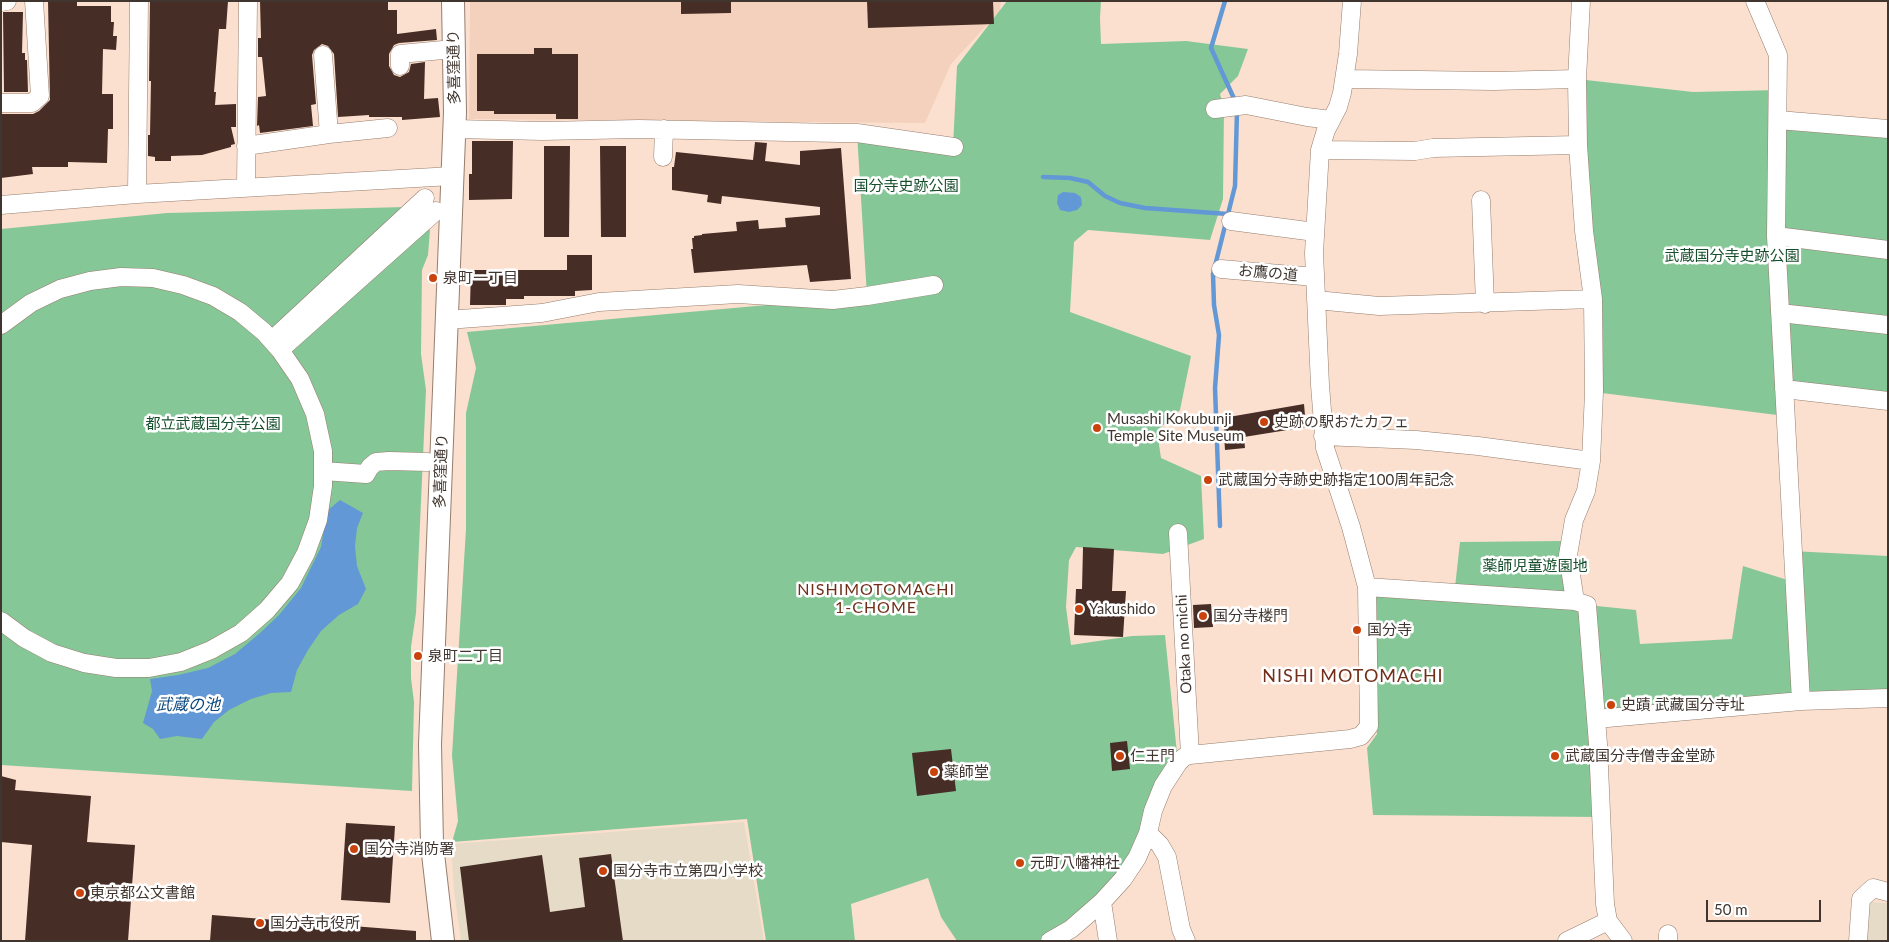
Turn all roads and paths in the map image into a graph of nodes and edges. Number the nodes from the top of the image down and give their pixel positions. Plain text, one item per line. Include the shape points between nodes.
1 (8, 1) edge
2 (34, 1) edge
3 (139, 1) edge
4 (248, 1) edge
5 (453, 1) edge
6 (1339, 1) edge
7 (1352, 1) edge
8 (1581, 1) edge
9 (1755, 1) edge
10 (1, 2) edge
11 (454, 49) junction
12 (323, 55) dead end
13 (400, 66) dead end
14 (1344, 79) junction
15 (1577, 80) junction
16 (1, 103) edge
17 (1215, 109) dead end
18 (1331, 120) junction
19 (1778, 120) junction
20 (388, 128) dead end
21 (454, 129) junction
22 (664, 129) junction
23 (1888, 129) edge
24 (329, 134) junction
25 (1578, 145) junction
26 (246, 146) junction
27 (954, 148) dead end
28 (1320, 150) junction
29 (663, 157) dead end
30 (452, 176) junction
31 (246, 187) junction
32 (137, 194) junction
33 (1481, 200) dead end
34 (1, 205) edge
35 (431, 205) dead end
36 (1231, 220) dead end
37 (1315, 232) junction
38 (1776, 236) junction
39 (1888, 250) edge
40 (1221, 269) dead end
41 (1315, 277) junction
42 (934, 285) dead end
43 (1593, 299) junction
44 (1316, 300) junction
45 (1485, 304) junction
46 (1780, 313) junction
47 (447, 320) junction
48 (1888, 325) edge
49 (1, 326) edge
50 (276, 345) junction
51 (1784, 389) junction
52 (1888, 401) edge
53 (1323, 436) junction
54 (1591, 461) junction
55 (428, 462) dead end
56 (323, 471) junction
57 (1178, 533) dead end
58 (1367, 587) junction
59 (1575, 601) junction
60 (2, 624) edge
61 (1888, 698) edge
62 (1801, 702) junction
63 (1596, 719) junction
64 (1190, 755) junction
65 (1148, 833) junction
66 (1888, 892) edge
67 (1102, 902) junction
68 (1608, 921) junction
69 (443, 941) edge
70 (1050, 941) edge
71 (1108, 941) edge
72 (1186, 941) edge
73 (1567, 941) edge
74 (1622, 941) edge
75 (1858, 941) edge

1 - 10 street
2 - 16 street via 40,96 32,102
3 - 32 street
4 - 26 street
5 - 11 main road, 多喜窪通り
6 - 7 street
7 - 14 street
8 - 15 street
9 - 19 street via 1778,55
11 - 13 street via 400,54
11 - 21 main road, 多喜窪通り
12 - 24 street
14 - 15 street
14 - 18 street via 1338,107
15 - 25 street
17 - 18 street via 1241,106
18 - 28 street
19 - 23 street
19 - 38 street
20 - 24 street
21 - 22 street
21 - 30 main road, 多喜窪通り
22 - 27 street via 857,133
22 - 29 street
24 - 26 street
25 - 28 street via 1415,151
25 - 43 street
26 - 31 street
28 - 37 street
30 - 31 street
30 - 47 main road, 多喜窪通り
31 - 32 street
32 - 34 street
33 - 45 street
35 - 50 street
36 - 37 street
37 - 41 street
38 - 39 street
38 - 46 street
40 - 41 street, お鷹の道
41 - 44 street
42 - 47 street via 833,300 728,295 599,302 542,313
43 - 45 street
43 - 54 street
44 - 45 street via 1379,306
44 - 53 street
46 - 48 street
46 - 51 street
47 - 69 main road, 多喜窪通り via 430,744 432,845
49 - 50 street via 32,303 60,289 121,277 153,278 213,296 240,312
50 - 56 street via 300,379 315,414 323,451
51 - 52 street
51 - 62 street
53 - 54 street via 1478,446
53 - 58 street
54 - 59 street via 1568,555
55 - 56 street via 376,462 366,474
56 - 60 street via 318,520 290,583 268,610 248,627 211,650 181,662 148,668 116,668 52,653
57 - 64 street, Otaka no michi
58 - 59 street
58 - 64 street via 1369,726 1361,736 1336,742
59 - 63 street via 1587,605
61 - 62 street
62 - 63 street
63 - 68 street
64 - 65 street via 1178,763 1163,786
65 - 67 street via 1128,872
65 - 72 street via 1167,858
66 - 75 street via 1873,888 1860,899
67 - 70 street via 1072,929
67 - 71 street
68 - 73 street
68 - 74 street

